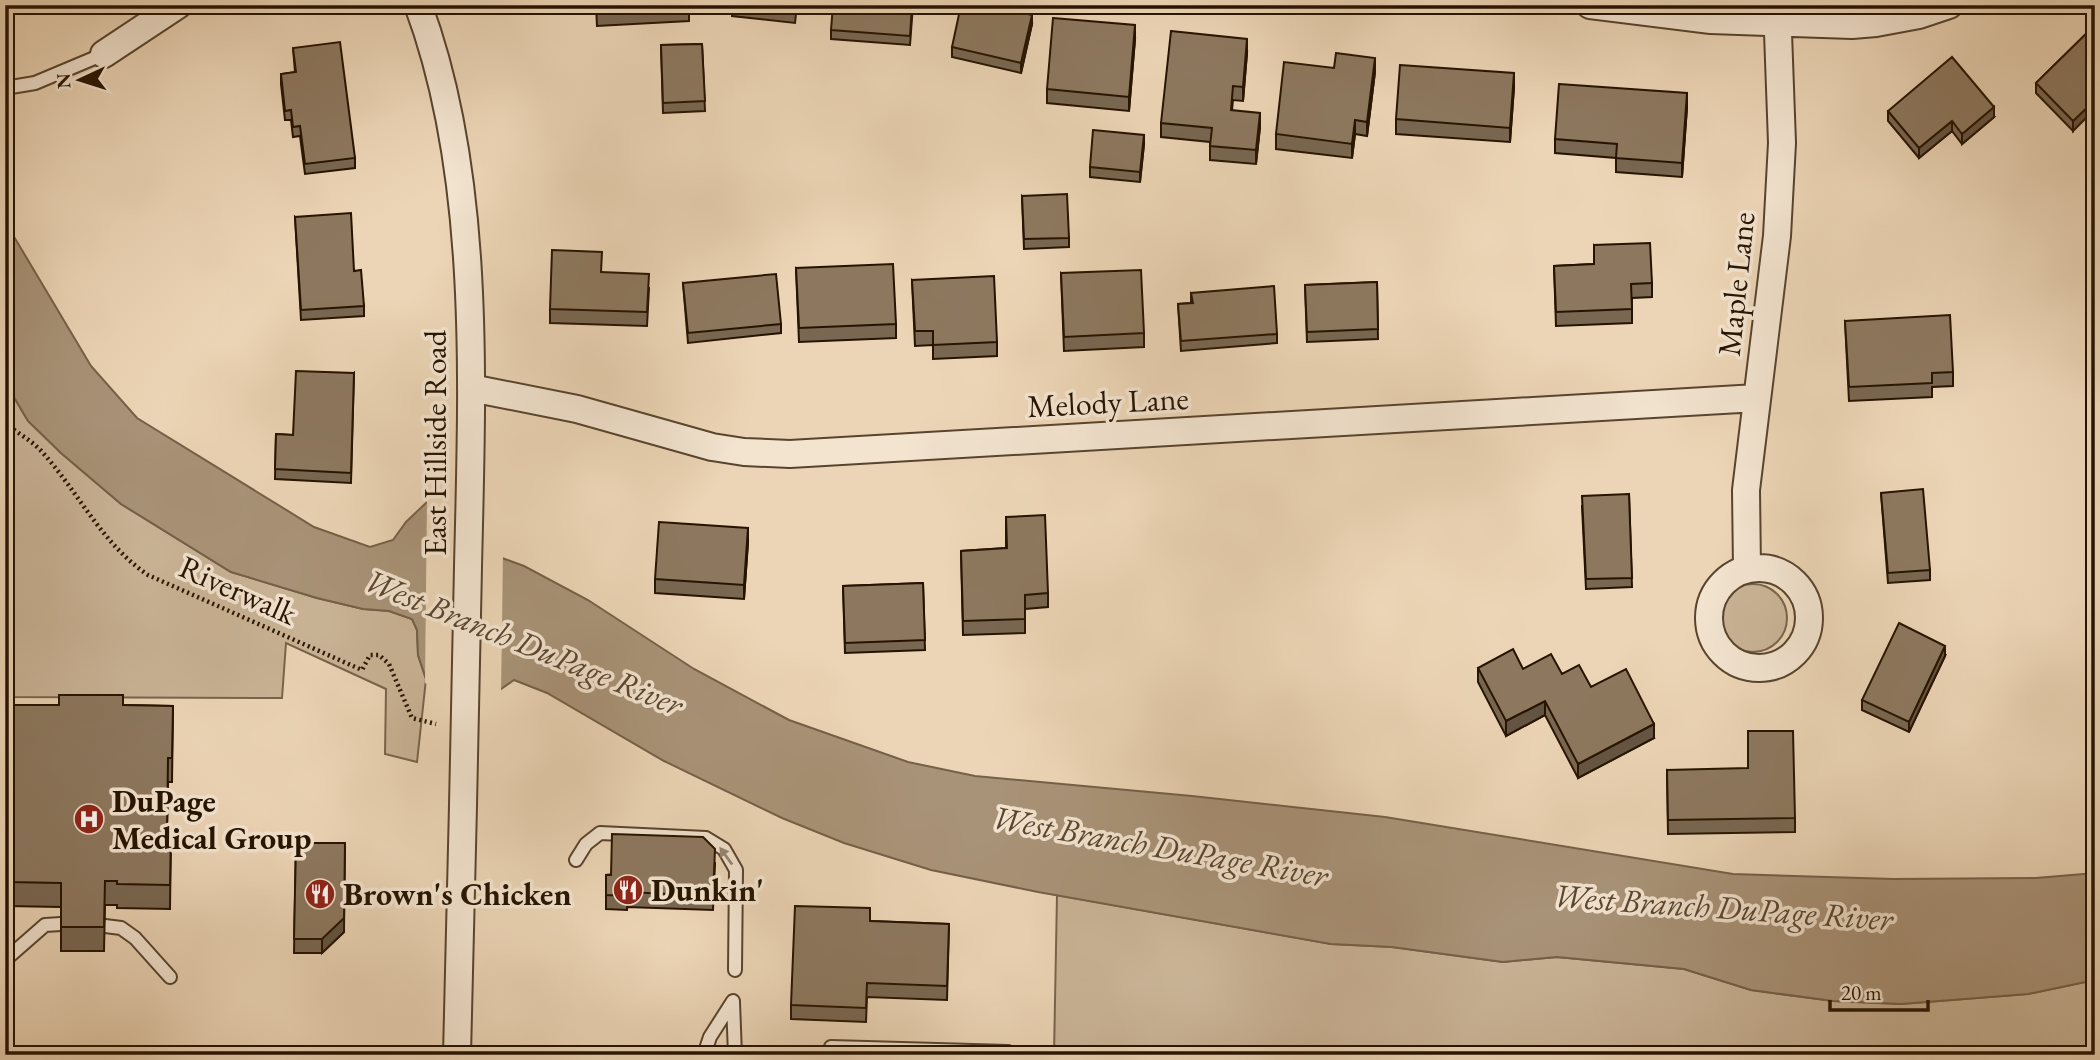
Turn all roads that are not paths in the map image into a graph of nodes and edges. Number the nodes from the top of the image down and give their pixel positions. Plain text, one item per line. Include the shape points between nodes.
1 (178, 5) edge
2 (418, 5) edge
3 (1590, 5) edge
4 (1949, 5) edge
5 (1778, 14) edge
6 (104, 54) joint
7 (5, 88) edge
8 (471, 388) junction
9 (1757, 398) junction
10 (1747, 569) dead end
11 (576, 860) dead end
12 (61, 924) edge
13 (105, 926) edge
14 (5, 960) edge
15 (735, 970) dead end
16 (170, 977) dead end
17 (457, 1055) edge
18 (704, 1055) edge
19 (735, 1055) edge
20 (831, 1055) edge
21 (1010, 1055) edge

1 - 6 street
2 - 8 street, East Hillside Road via 451,124 464,233
3 - 5 street via 1711,20
4 - 5 street via 1876,23
5 - 9 street, Maple Lane via 1782,143 1777,236
6 - 7 lane via 35,83
8 - 9 street, Melody Lane via 576,409 712,447 790,454
8 - 17 street, East Hillside Road
9 - 10 street, Maple Lane via 1746,490
15 -> 11 lane via 736,870 724,849 706,838 600,834 586,844
12 - 14 lane via 45,925
13 - 16 lane via 121,928 135,938
18 - 19 lane via 733,1001
20 - 21 lane via 831,1047

